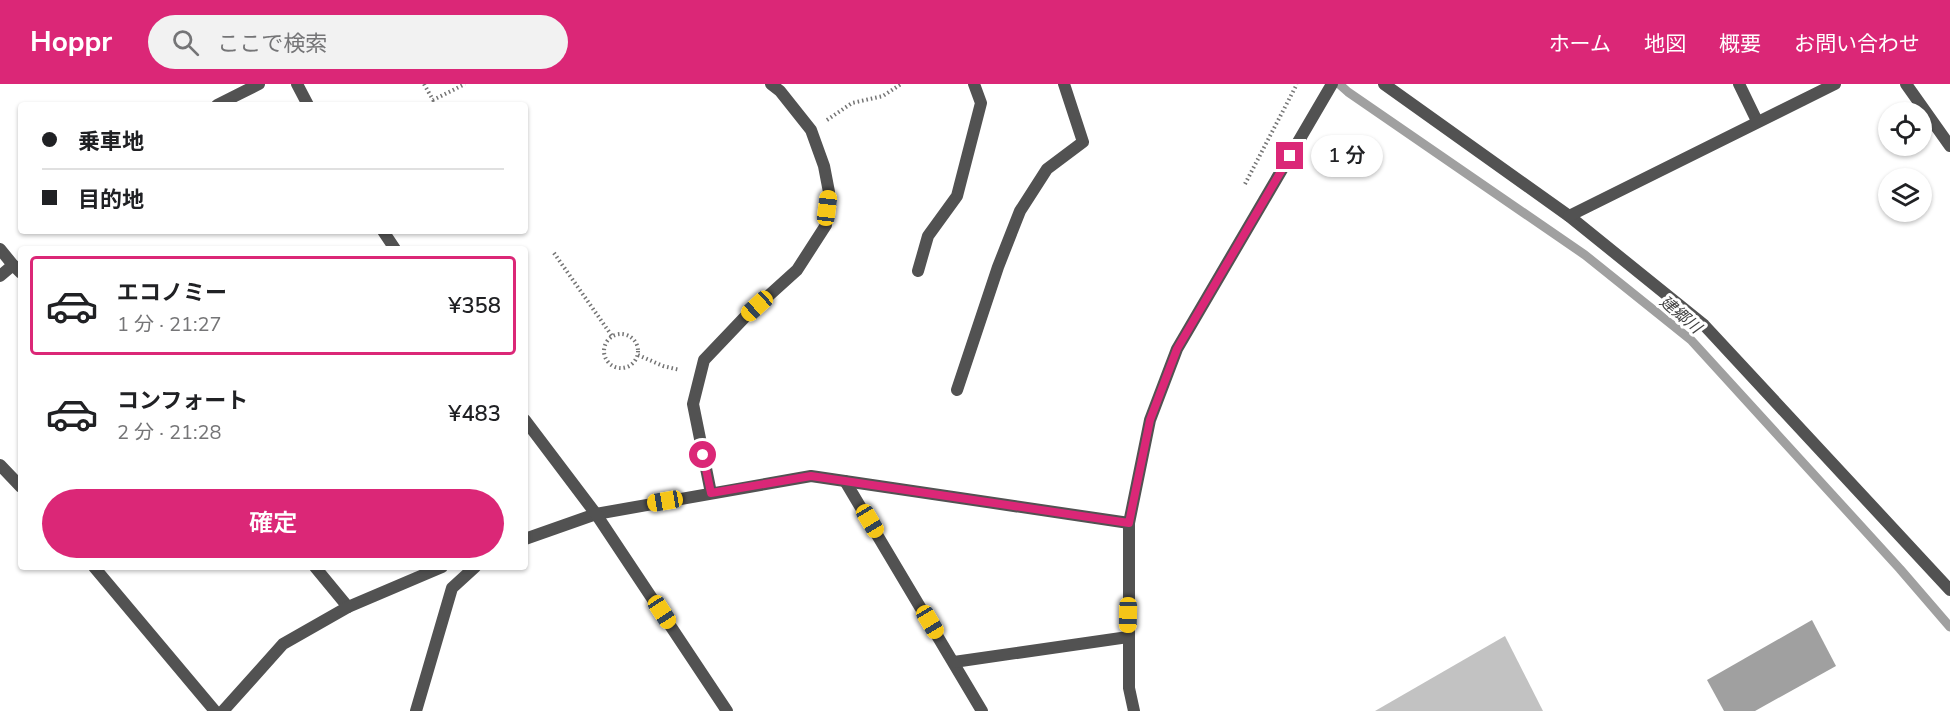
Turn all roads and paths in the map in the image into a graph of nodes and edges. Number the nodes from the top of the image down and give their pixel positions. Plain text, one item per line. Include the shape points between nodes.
1 (259, 84) edge
2 (297, 84) edge
3 (424, 84) edge
4 (465, 84) edge
5 (771, 84) edge
6 (901, 84) edge
7 (974, 84) edge
8 (1064, 84) edge
9 (1332, 84) edge
10 (1384, 84) edge
11 (1739, 84) edge
12 (1835, 84) edge
13 (1906, 84) edge
14 (458, 85) edge
15 (223, 102) edge
16 (306, 102) edge
17 (1757, 121) junction
18 (811, 130) junction
19 (1950, 146) edge
20 (1569, 216) junction
21 (0, 249) edge
22 (554, 253) dead end
23 (17, 269) edge
24 (918, 271) dead end
25 (0, 276) edge
26 (612, 336) junction
27 (638, 355) junction
28 (701, 374) junction
29 (957, 390) dead end
30 (528, 424) edge
31 (0, 465) edge
32 (846, 481) junction
33 (18, 484) edge
34 (711, 493) junction
35 (597, 514) junction
36 (1129, 523) junction
37 (528, 538) edge
38 (97, 570) edge
39 (317, 570) edge
40 (431, 570) edge
41 (472, 570) edge
42 (1950, 590) edge
43 (348, 607) junction
44 (1128, 638) junction
45 (954, 662) junction
46 (216, 711) edge
47 (224, 711) edge
48 (416, 711) edge
49 (727, 711) edge
50 (982, 711) edge
51 (1134, 711) edge

1 - 15 street
2 - 16 street
3 - 14 path via 433,100
4 - 14 path
5 - 18 street
6 - 18 path via 883,96 852,104
7 - 24 street via 981,103 957,196 928,236
8 - 29 street via 1083,142 1047,170 1020,211
9 - 36 street via 1177,349 1150,420
10 - 20 street
11 - 17 street
12 - 17 street
13 - 19 street
17 - 20 street
18 - 28 street via 829,192 825,225 797,270 704,360
20 - 42 street via 1704,325
21 - 23 street
22 - 26 path
23 - 25 street
26 - 27 path via 623,334 633,339
26 - 27 path via 604,350 611,365 622,369
27 - 28 path via 663,366
28 - 34 street via 693,404
30 - 35 street
31 - 33 street
32 - 34 street via 811,476
32 - 36 street
32 - 45 street
34 - 35 street
35 - 37 street
35 - 49 street
36 - 44 street
38 - 46 street
39 - 43 street
40 - 43 street
41 - 48 street via 452,588
43 - 47 street via 283,644
44 - 45 street
44 - 51 street via 1129,688
45 - 50 street

